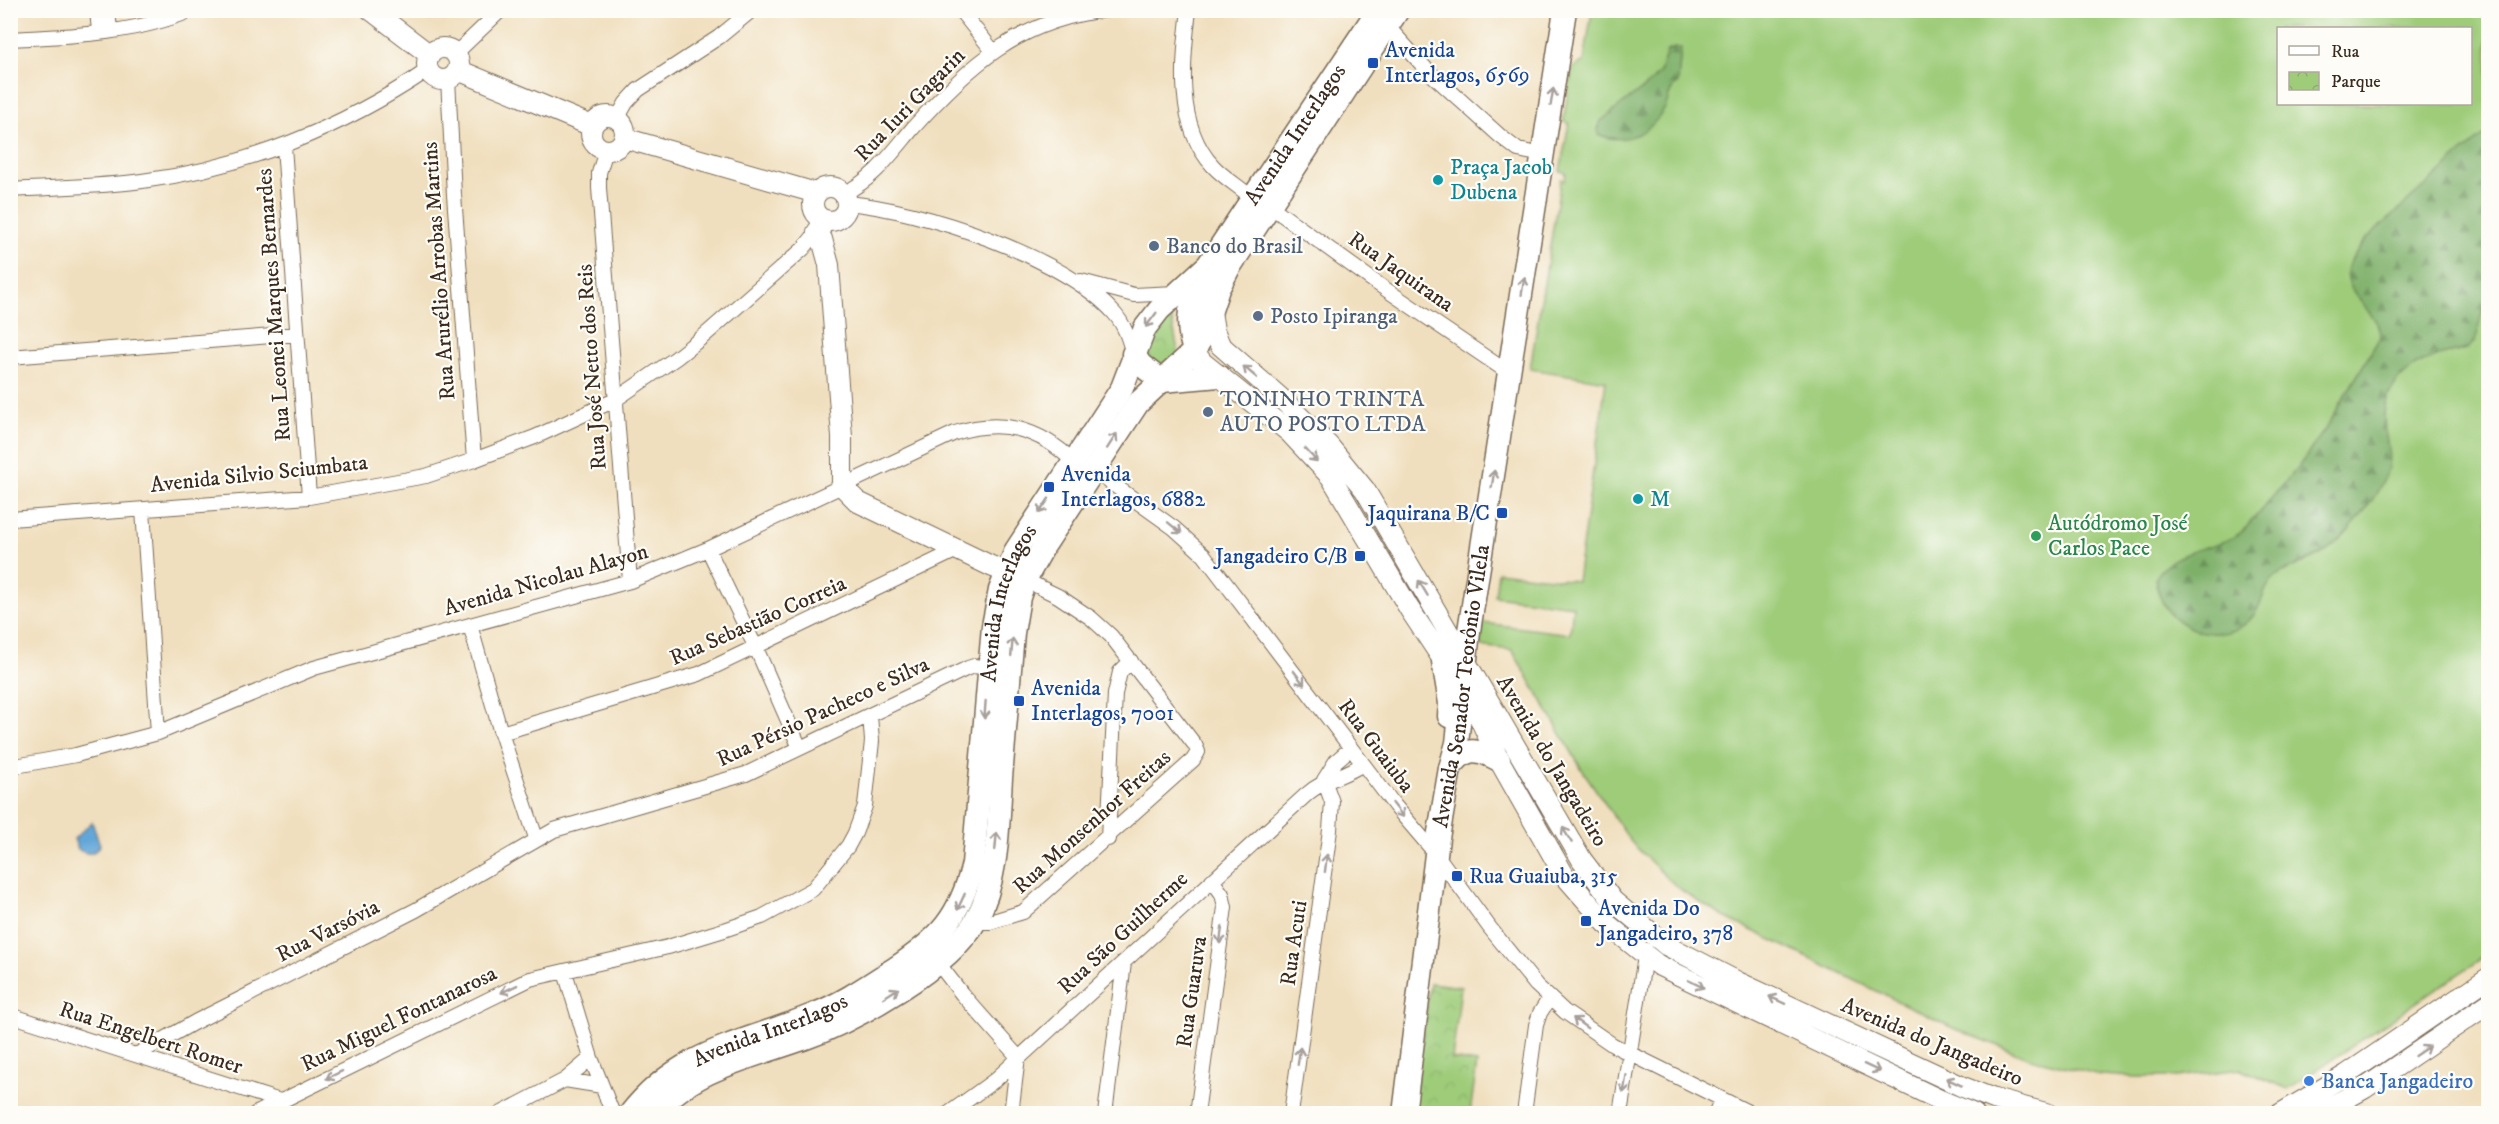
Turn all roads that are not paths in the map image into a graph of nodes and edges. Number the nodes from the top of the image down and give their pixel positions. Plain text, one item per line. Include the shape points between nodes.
1 (97, 10) edge
2 (108, 10) edge
3 (192, 10) edge
4 (371, 10) edge
5 (501, 10) edge
6 (752, 10) edge
7 (960, 10) edge
8 (1107, 10) edge
9 (1189, 10) edge
10 (1565, 10) edge
11 (1388, 16) edge
12 (104, 31) junction
13 (10, 39) edge
14 (993, 51) junction
15 (429, 62) junction
16 (453, 68) junction
17 (617, 119) junction
18 (592, 126) junction
19 (624, 138) junction
20 (284, 146) junction
21 (606, 150) junction
22 (1543, 155) junction
23 (10, 190) edge
24 (816, 193) junction
25 (846, 198) junction
26 (1261, 202) junction
27 (821, 226) junction
28 (1208, 264) junction
29 (1074, 278) junction
30 (1176, 293) junction
31 (1211, 312) junction
32 (297, 334) junction
33 (1194, 351) junction
34 (1133, 354) junction
35 (10, 357) edge
36 (1509, 373) junction
37 (1219, 376) junction
38 (1162, 381) junction
39 (615, 400) junction
40 (1284, 401) junction
41 (1271, 417) junction
42 (474, 460) junction
43 (1084, 466) junction
44 (842, 486) junction
45 (309, 497) junction
46 (143, 510) junction
47 (10, 519) edge
48 (708, 549) junction
49 (957, 550) junction
50 (1015, 576) junction
51 (630, 581) junction
52 (470, 625) junction
53 (756, 648) junction
54 (1131, 661) junction
55 (1454, 661) junction
56 (988, 668) junction
57 (1464, 690) junction
58 (870, 715) junction
59 (158, 733) junction
60 (501, 733) junction
61 (800, 748) junction
62 (1351, 748) junction
63 (1499, 760) junction
64 (1363, 764) junction
65 (10, 767) edge
66 (1450, 768) junction
67 (1324, 780) junction
68 (536, 838) junction
69 (1108, 839) junction
70 (1436, 854) junction
71 (1212, 880) junction
72 (974, 922) junction
73 (1653, 935) junction
74 (1645, 956) junction
75 (938, 963) junction
76 (1124, 963) junction
77 (565, 972) junction
78 (2488, 978) edge
79 (1549, 999) junction
80 (2488, 1004) edge
81 (10, 1015) edge
82 (1630, 1054) junction
83 (136, 1055) junction
84 (1018, 1057) junction
85 (591, 1058) junction
86 (565, 1080) junction
87 (602, 1086) junction
88 (1722, 1099) junction
89 (280, 1101) junction
90 (1993, 1106) edge
91 (255, 1113) edge
92 (500, 1113) edge
93 (613, 1113) edge
94 (630, 1113) edge
95 (654, 1113) edge
96 (948, 1113) edge
97 (1011, 1113) edge
98 (1104, 1113) edge
99 (1197, 1113) edge
100 (1290, 1113) edge
101 (1404, 1113) edge
102 (1524, 1113) edge
103 (1620, 1113) edge
104 (1715, 1113) edge
105 (1752, 1113) edge
106 (1974, 1113) edge
107 (2049, 1113) edge
108 (2280, 1113) edge
109 (2318, 1113) edge

1 - 12 street
2 - 12 street
3 - 12 street via 152,25
4 - 15 street
5 - 16 street
6 - 17 street via 719,37 638,90
7 - 14 street
8 - 14 street, Rua Iuri Gagarin via 1043,26
9 - 26 street, Rua Jaquirana via 1185,45 1187,113 1196,138 1213,166
22 -> 10 main road, Avenida Senador Teotônio Vilela
11 - 22 street via 1427,70 1500,136 1518,150
11 - 26 main road, Avenida Interlagos
12 - 13 street
14 - 25 street, Rua Iuri Gagarin via 955,83
15 - 16 street via 436,78
15 - 16 street via 434,51 445,49
15 - 20 street via 345,119
16 - 18 street
16 - 42 street, Rua Arurélio Arrobas Martins via 454,195
17 - 18 street via 603,117
17 - 19 street via 624,127
18 - 21 street via 593,141
19 - 21 street via 617,147
19 - 24 street
20 - 23 street via 170,177
20 - 32 street, Rua Leonei Marques Bernardes
21 - 39 street, Rua José Netto dos Reis via 598,172
36 -> 22 main road, Avenida Senador Teotônio Vilela
24 - 25 street via 830,186
24 - 27 street via 813,207
25 - 27 street via 841,217
25 - 29 street via 964,231
26 - 28 main road, Avenida Interlagos
26 - 31 main road, Avenida Interlagos via 1218,289
26 - 36 street, Rua Jaquirana
27 - 39 street, Avenida Silvio Sciumbata via 803,249 705,335
27 - 44 street via 829,265
28 - 30 main road, Avenida Interlagos
28 - 33 main road via 1189,314 1188,332
29 - 30 street via 1134,295
29 - 34 street via 1115,314
30 -> 34 main road, Avenida Interlagos via 1145,328
31 - 33 main road, Avenida Interlagos
40 -> 31 street, Avenida do Jangadeiro via 1220,345
32 - 35 street
32 - 45 street, Rua Leonei Marques Bernardes
33 - 37 street, Avenida do Jangadeiro
33 - 38 main road, Avenida Interlagos
34 - 38 main road
34 - 43 main road, Avenida Interlagos via 1122,388
55 -> 36 main road, Avenida Senador Teotônio Vilela
37 - 38 main road
37 - 41 street, Avenida do Jangadeiro
43 -> 38 main road, Avenida Interlagos
39 - 42 street, Avenida Silvio Sciumbata
39 - 51 street, Rua José Netto dos Reis
40 - 41 street
55 -> 40 street, Avenida do Jangadeiro via 1453,638 1365,490
41 -> 55 street, Avenida do Jangadeiro via 1331,477
42 - 45 street, Avenida Silvio Sciumbata via 426,476
43 - 44 street, Avenida Nicolau Alayon via 1040,436 1018,428 976,426
43 - 50 main road, Avenida Interlagos via 1044,546
43 -> 62 street, Rua Guaiuba via 1174,528 1204,555
44 - 48 street, Avenida Nicolau Alayon
44 - 49 street via 858,502
45 - 46 street, Avenida Silvio Sciumbata
46 - 47 street, Avenida Silvio Sciumbata
46 - 59 street
48 - 51 street, Avenida Nicolau Alayon
48 - 53 street
49 - 50 street
49 - 53 street, Rua Sebastião Correia
50 - 54 street via 1058,596 1091,618
50 - 56 main road, Avenida Interlagos via 995,617
72 -> 50 main road, Avenida Interlagos via 993,865 1019,597
51 - 52 street, Avenida Nicolau Alayon
52 - 59 street, Avenida Nicolau Alayon via 314,668
52 - 60 street
53 - 60 street, Rua Sebastião Correia via 689,678
53 - 61 street
54 - 69 street via 1120,672 1115,694
54 - 69 street, Rua Monsenhor Freitas via 1198,752
55 - 57 main road, Avenida Senador Teotônio Vilela
55 - 66 main road via 1447,751
73 -> 55 street, Avenida do Jangadeiro via 1613,901 1582,860
56 - 58 street, Rua Pérsio Pacheco e Silva via 968,668
56 -> 94 main road, Avenida Interlagos via 973,864 968,887 946,928 923,949 817,1014 674,1070
57 - 63 street, Avenida do Jangadeiro
57 - 66 main road, Avenida Senador Teotônio Vilela
58 - 61 street, Rua Pérsio Pacheco e Silva
58 - 77 street, Rua Miguel Fontanarosa via 872,741 865,806 848,846 813,889 762,917 724,930
59 - 65 street, Avenida Nicolau Alayon via 76,755
60 - 68 street
61 - 68 street, Rua Pérsio Pacheco e Silva via 729,780
62 - 64 street, Rua Guaiuba
62 - 67 street, Rua São Guilherme via 1336,761
63 - 66 main road via 1475,750 1457,759
63 - 74 street, Avenida do Jangadeiro via 1564,875 1607,924
64 - 67 street, Rua São Guilherme
64 -> 70 street, Rua Guaiuba
66 - 70 main road, Avenida Senador Teotônio Vilela
67 - 71 street, Rua São Guilherme
100 -> 67 street, Rua Acuti via 1330,830 1332,802
68 - 83 street, Rua Varsóvia via 416,910
69 - 72 street, Rua Monsenhor Freitas via 1023,912 990,922
70 - 79 street, Rua Guaiuba
70 - 101 main road, Avenida Senador Teotônio Vilela
71 - 76 street, Rua São Guilherme
71 -> 99 street, Rua Guaruva via 1225,907
72 - 75 main road, Avenida Interlagos
73 - 74 street
90 -> 73 street, Avenida do Jangadeiro via 1682,954
74 - 82 street
74 -> 106 street, Avenida do Jangadeiro via 1731,1001
75 - 84 street
95 -> 75 main road, Avenida Interlagos via 679,1090 703,1076 825,1030
76 - 84 street, Rua São Guilherme
76 - 98 street
77 - 85 street
77 -> 89 street, Rua Miguel Fontanarosa via 530,979
78 - 108 street via 2346,1075
82 -> 79 street, Rua Guaiuba
79 - 102 street via 1536,1025
109 -> 80 street via 2365,1088
81 - 83 street, Rua Engelbert Romer
82 - 88 street, Rua Guaiuba
82 -> 103 street
83 - 89 street, Rua Engelbert Romer
84 - 96 street, Rua São Guilherme via 995,1080
84 - 97 street
85 - 86 street
85 - 87 street
86 - 87 street
86 - 92 street
87 - 93 street
88 - 104 street
88 - 105 street, Rua Guaiuba
89 - 91 street, Rua Miguel Fontanarosa
90 - 107 street, Avenida do Jangadeiro

